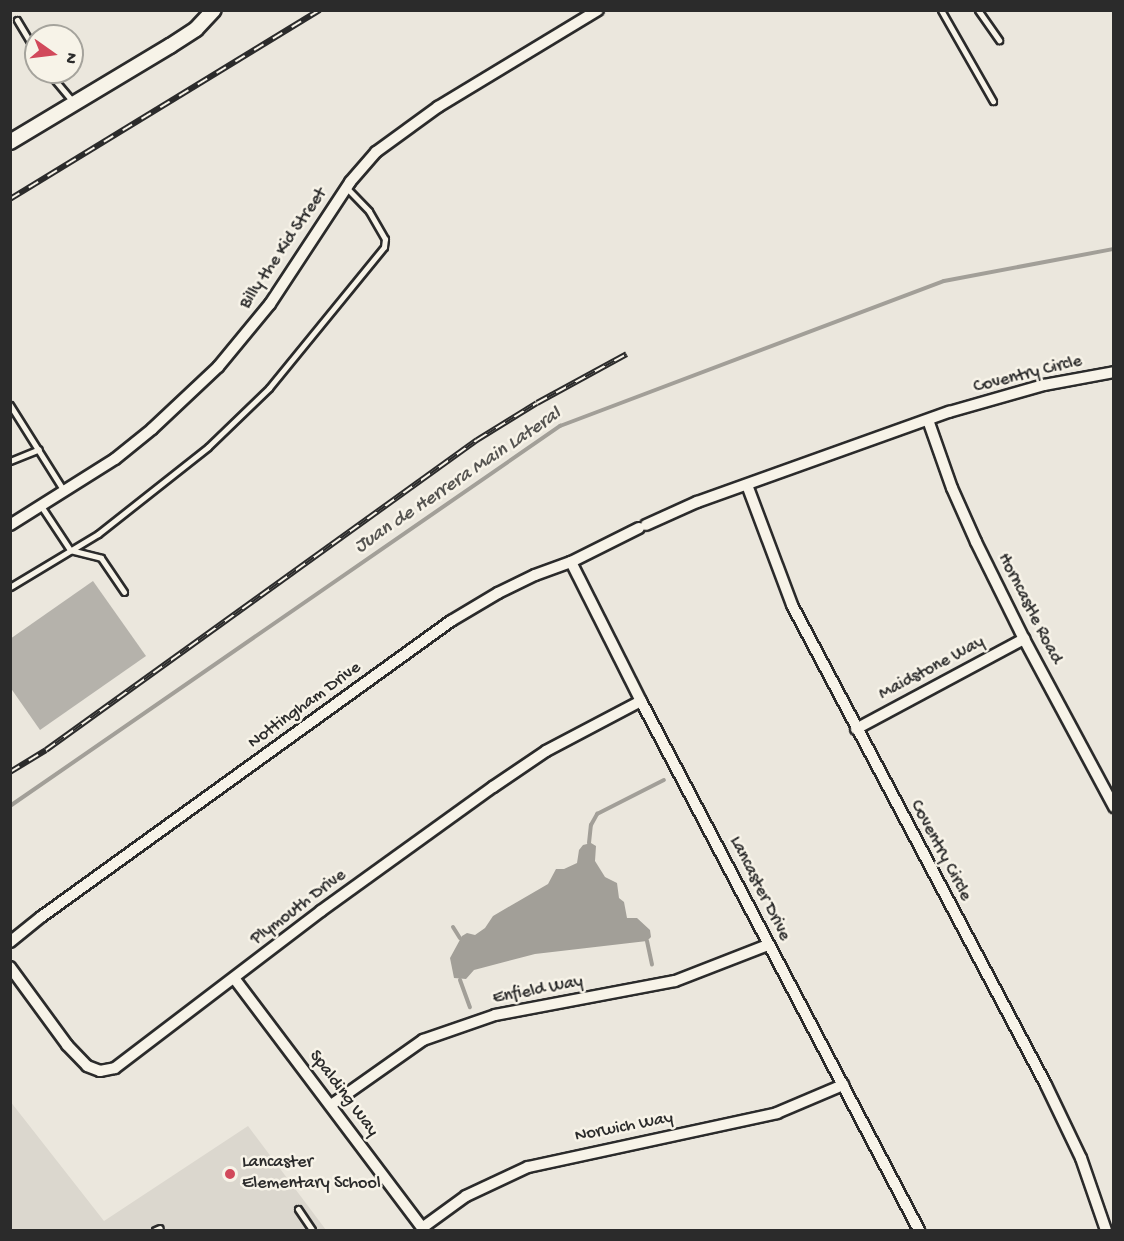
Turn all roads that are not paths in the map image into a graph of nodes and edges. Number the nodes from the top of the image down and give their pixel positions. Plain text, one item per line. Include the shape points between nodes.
1 (214, 10) edge
2 (598, 10) edge
3 (940, 10) edge
4 (978, 10) edge
5 (17, 20) dead end
6 (24, 32) edge
7 (999, 40) dead end
8 (58, 84) edge
9 (993, 101) dead end
10 (74, 104) junction
11 (10, 142) edge
12 (346, 187) junction
13 (1113, 372) edge
14 (10, 405) edge
15 (928, 420) junction
16 (39, 449) junction
17 (10, 461) edge
18 (747, 485) junction
19 (65, 492) junction
20 (697, 502) joint
21 (41, 506) junction
22 (10, 525) edge
23 (70, 550) junction
24 (571, 562) junction
25 (10, 587) edge
26 (124, 592) dead end
27 (1024, 639) junction
28 (641, 701) junction
29 (856, 729) junction
30 (1113, 807) edge
31 (10, 942) edge
32 (768, 945) junction
33 (10, 967) edge
34 (234, 978) junction
35 (843, 1085) junction
36 (331, 1105) junction
37 (298, 1209) dead end
38 (423, 1229) edge
39 (312, 1230) edge
40 (916, 1230) edge
41 (1106, 1230) edge

1 - 10 street via 196,29
2 - 12 street, Billy the Kid Street via 393,138
3 - 9 lane
4 - 7 lane
5 - 6 lane
8 - 10 lane
10 - 11 street
12 - 19 street, Billy the Kid Street via 270,304 218,366 152,429
12 - 23 lane via 369,211 385,239 380,254 269,388 208,447 98,534
13 - 15 street, Coventry Circle via 1001,395
14 - 16 lane
15 - 18 street, Coventry Circle
15 - 27 street, Horncastle Road via 952,488
16 - 17 lane
16 - 19 lane
18 - 20 street, Coventry Circle
18 - 29 street, Coventry Circle via 792,605
19 - 21 street, Billy the Kid Street
20 - 24 street, Nottingham Drive
21 - 22 street, Billy the Kid Street
21 - 23 lane
23 - 25 lane
23 - 26 lane via 101,558
24 - 28 street, Lancaster Drive
24 - 31 street, Nottingham Drive via 498,593 451,621
27 - 29 street, Maidstone Way
27 - 30 street, Horncastle Road
28 - 32 street, Lancaster Drive
28 - 34 street, Plymouth Drive via 546,752 493,787
29 - 41 street, Coventry Circle via 1046,1085 1081,1158
32 - 35 street, Lancaster Drive
32 - 36 street, Enfield Way via 675,981 495,1015 423,1040
33 - 34 street, Plymouth Drive via 67,1045 87,1066 100,1071 116,1068
34 - 36 street, Spalding Way
35 - 38 street, Norwich Way via 777,1113 528,1167 466,1196
35 - 40 street, Lancaster Drive
36 - 38 street, Spalding Way
37 - 39 lane

